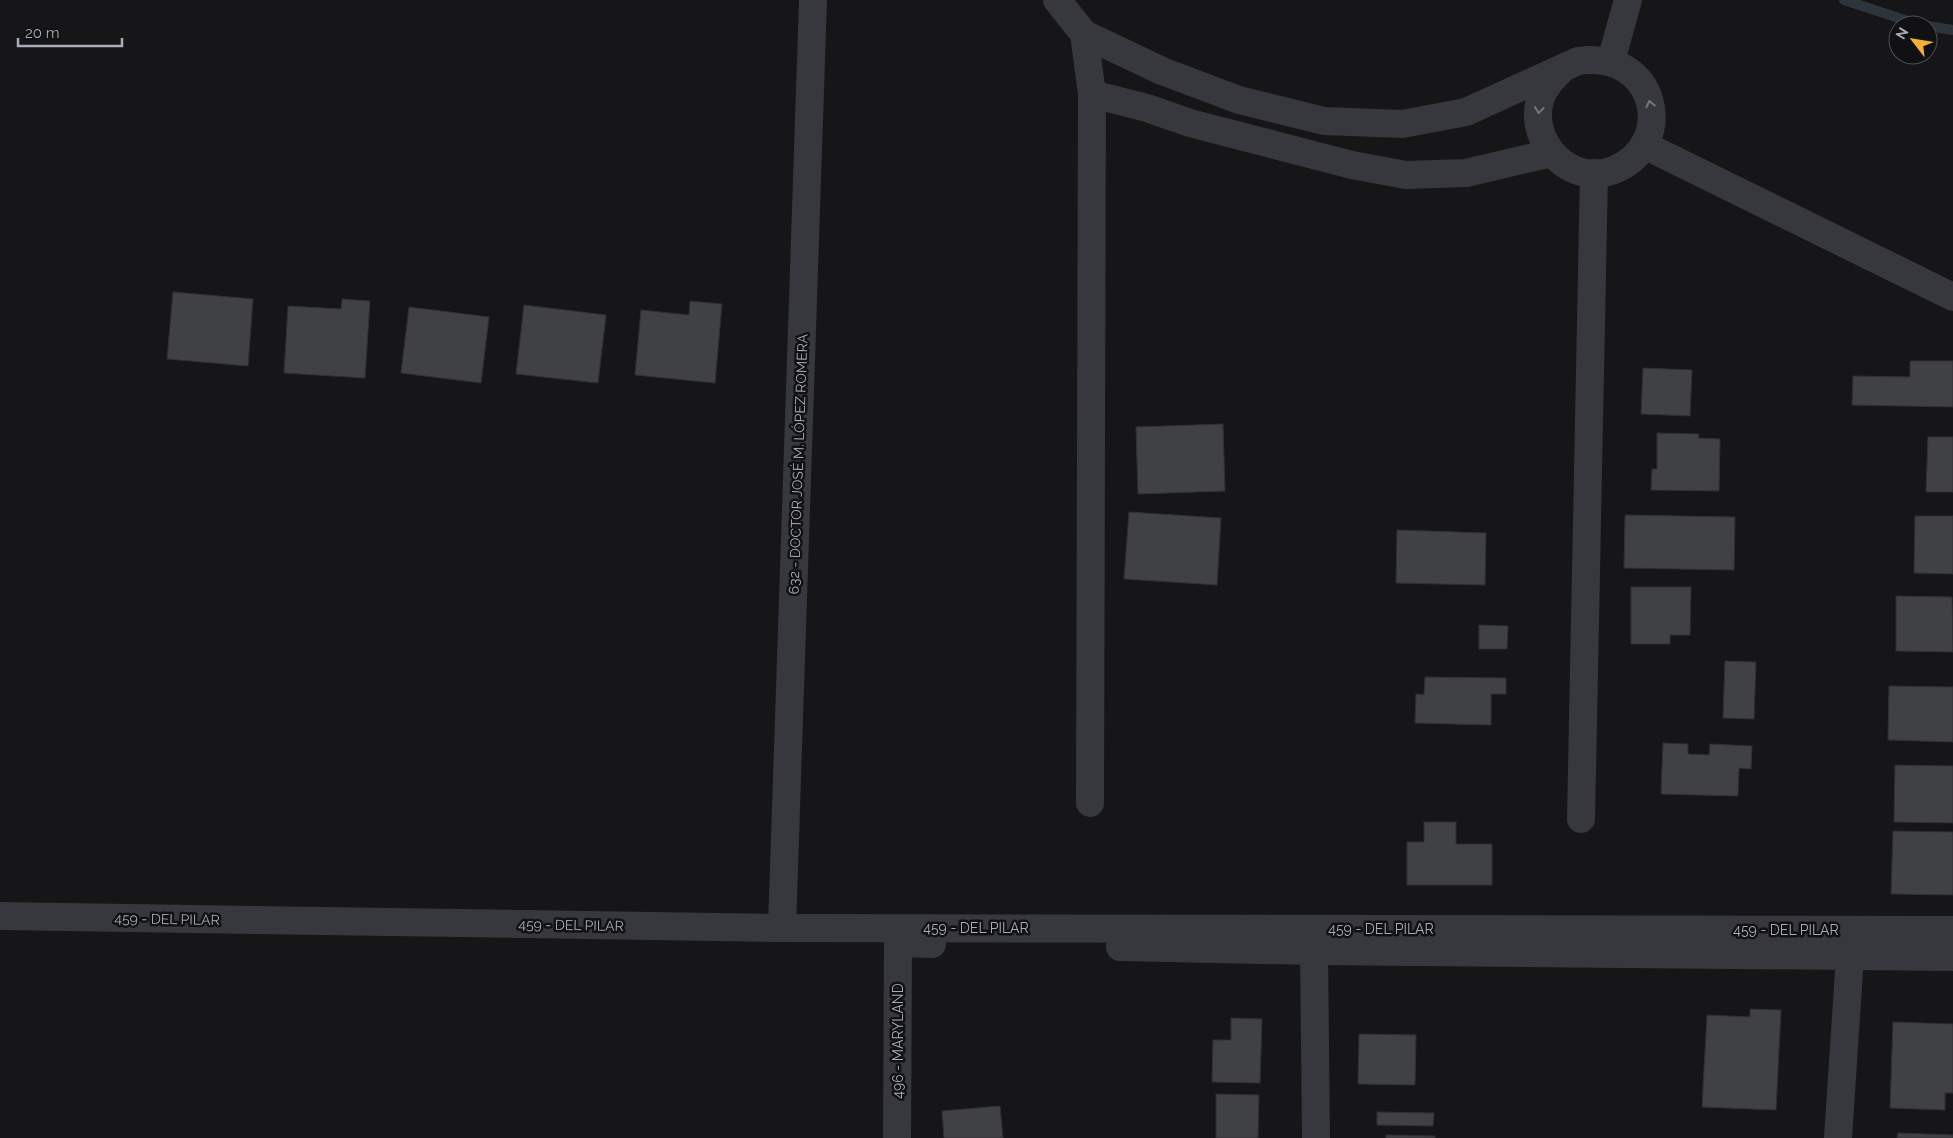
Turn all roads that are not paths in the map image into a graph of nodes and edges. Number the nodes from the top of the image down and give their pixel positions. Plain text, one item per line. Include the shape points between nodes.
1 (813, 0) edge
2 (1628, 0) edge
3 (1057, 2) edge
4 (1084, 34) junction
5 (1611, 62) junction
6 (1562, 69) junction
7 (1092, 94) junction
8 (1644, 146) junction
9 (1551, 153) junction
10 (1594, 173) junction
11 (1953, 297) edge
12 (1090, 803) dead end
13 (1581, 819) dead end
14 (0, 916) edge
15 (782, 928) junction
16 (1953, 930) edge
17 (1314, 951) junction
18 (1850, 956) junction
19 (1953, 957) edge
20 (897, 1138) edge
21 (1316, 1138) edge
22 (1838, 1138) edge

1 - 15 street, 632 - DOCTOR JOSÉ M. LÓPEZ ROMERA
2 - 5 street
3 - 4 street
4 - 6 street via 1162,72 1239,100 1324,121 1402,124 1466,112
4 - 7 street
5 - 6 street via 1578,61
8 -> 5 street via 1652,112 1648,95 1626,68
6 -> 9 street via 1548,82 1540,99 1537,118 1541,136
7 - 9 street via 1352,165 1406,175 1466,173
7 - 12 street
8 - 10 street via 1631,160 1614,170
8 - 11 street
9 - 10 street via 1577,171
10 - 13 street
14 - 15 street, 459 - DEL PILAR
15 - 16 street, 459 - DEL PILAR
17 - 18 street
17 - 20 street, 496 - MARYLAND via 898,943
17 - 21 street
18 - 19 street
18 - 22 street

